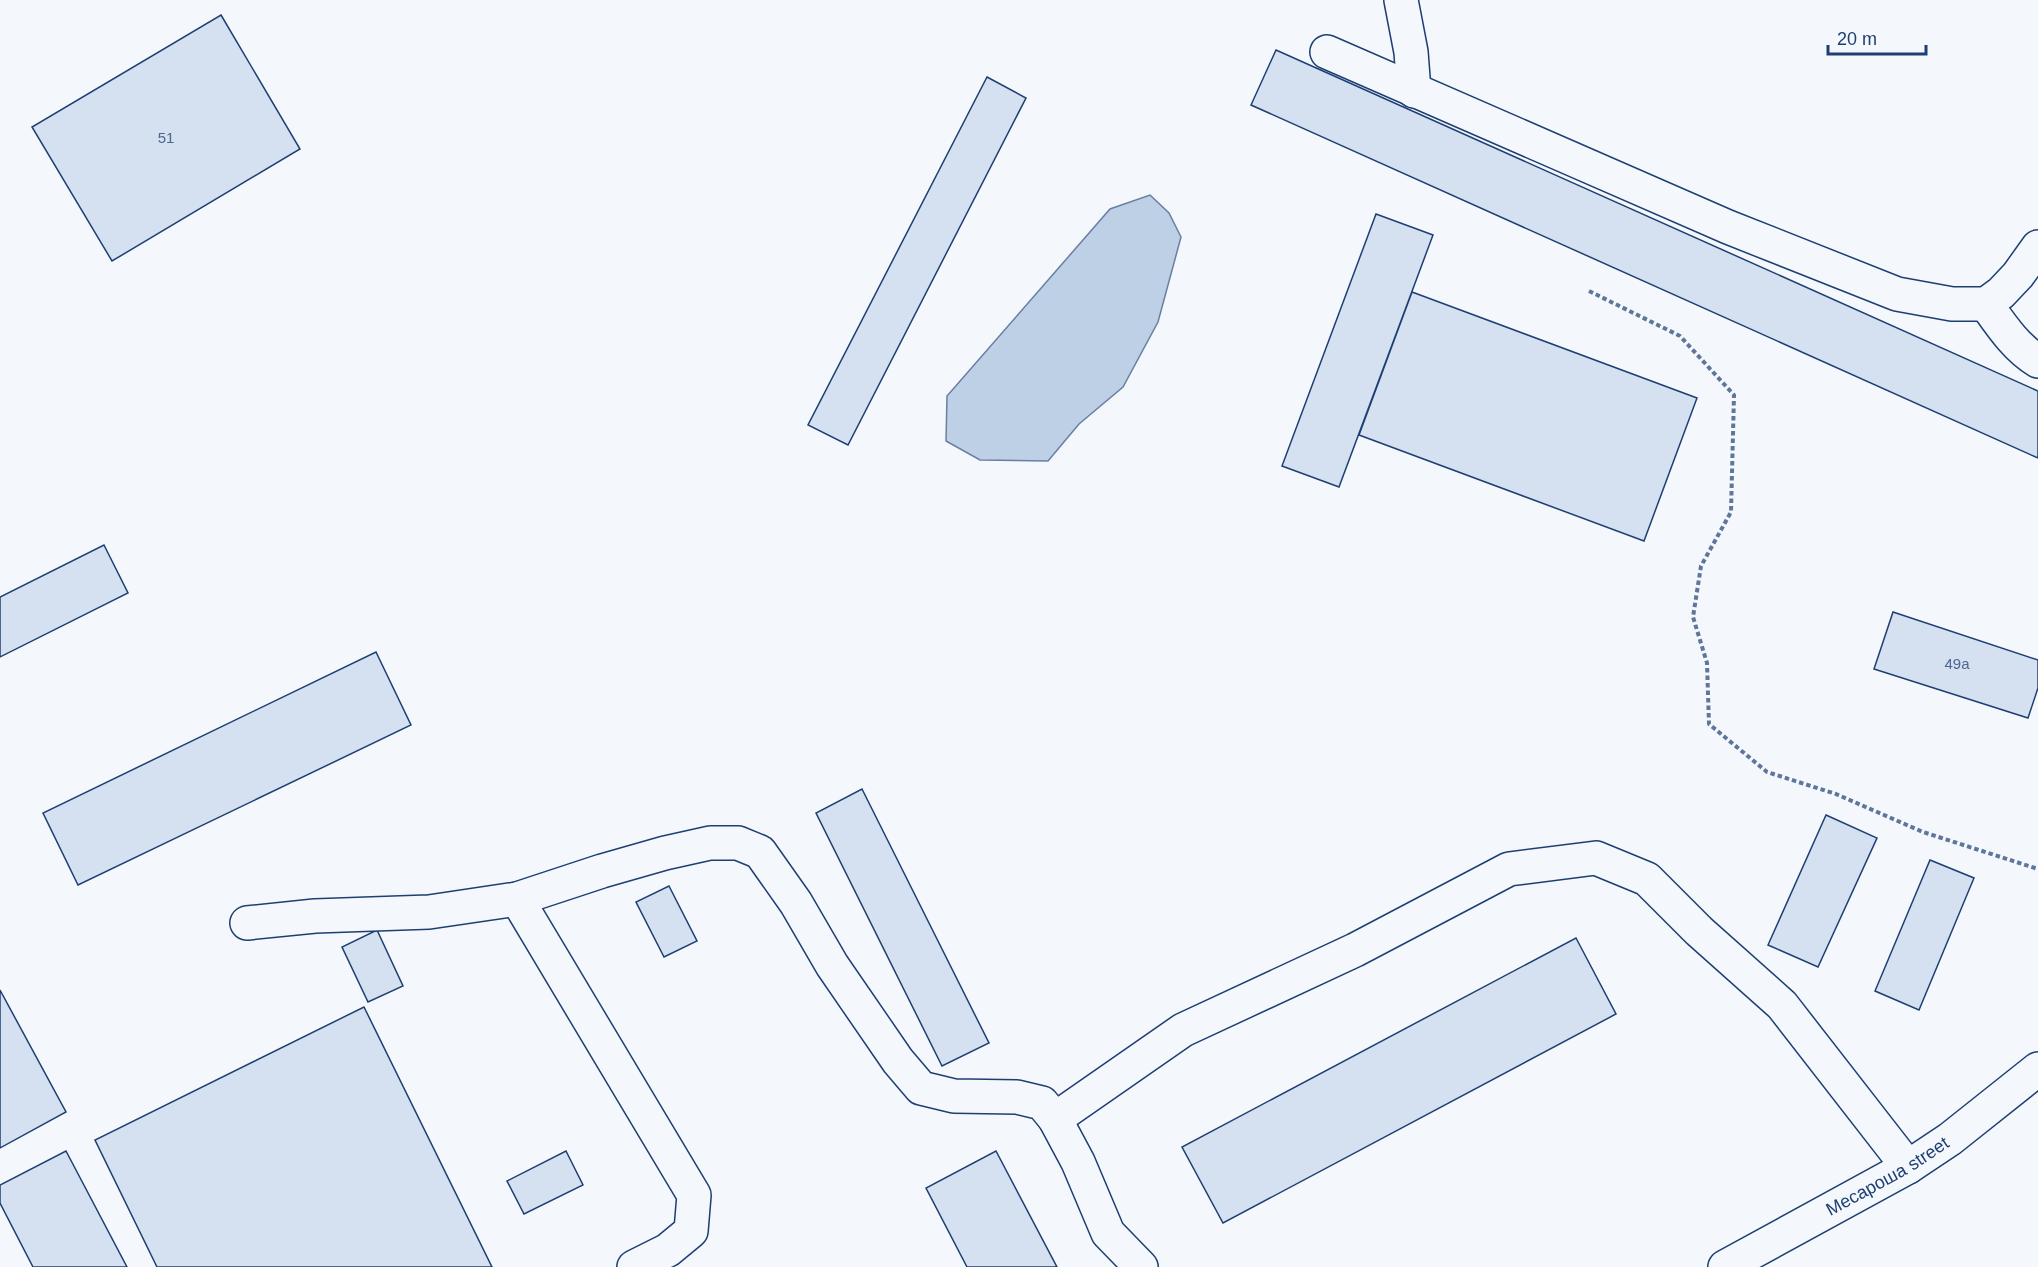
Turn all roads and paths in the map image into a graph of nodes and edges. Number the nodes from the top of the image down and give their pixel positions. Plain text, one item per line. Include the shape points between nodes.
1 (1401, 0) edge
2 (1327, 52) dead end
3 (1414, 91) junction
4 (2038, 247) edge
5 (1589, 291) dead end
6 (1986, 304) junction
7 (2038, 361) edge
8 (2038, 869) edge
9 (517, 898) junction
10 (247, 923) dead end
11 (2038, 1070) edge
12 (1055, 1119) junction
13 (1908, 1167) junction
14 (634, 1267) edge
15 (1141, 1267) edge
16 (1725, 1267) edge

1 - 3 street
2 - 3 street
3 - 6 street via 1728,228 1897,294 1952,304
4 - 6 street via 2018,275
5 - 8 path via 1680,336 1734,395 1731,512 1701,566 1693,617 1707,663 1709,724 1767,772 1836,794 1923,832
6 - 7 street via 2007,333
9 - 10 street via 429,912
9 - 12 street via 710,843 738,843 760,852 832,965 921,1088 954,1096 1017,1097 1042,1103
9 - 14 street via 694,1195 691,1231 668,1250
11 - 13 street, Месароша street
12 - 13 street via 1183,1030 1355,950 1509,869 1596,858 1647,879 1782,1005
12 - 15 street via 1108,1233
13 - 16 street, Месароша street

